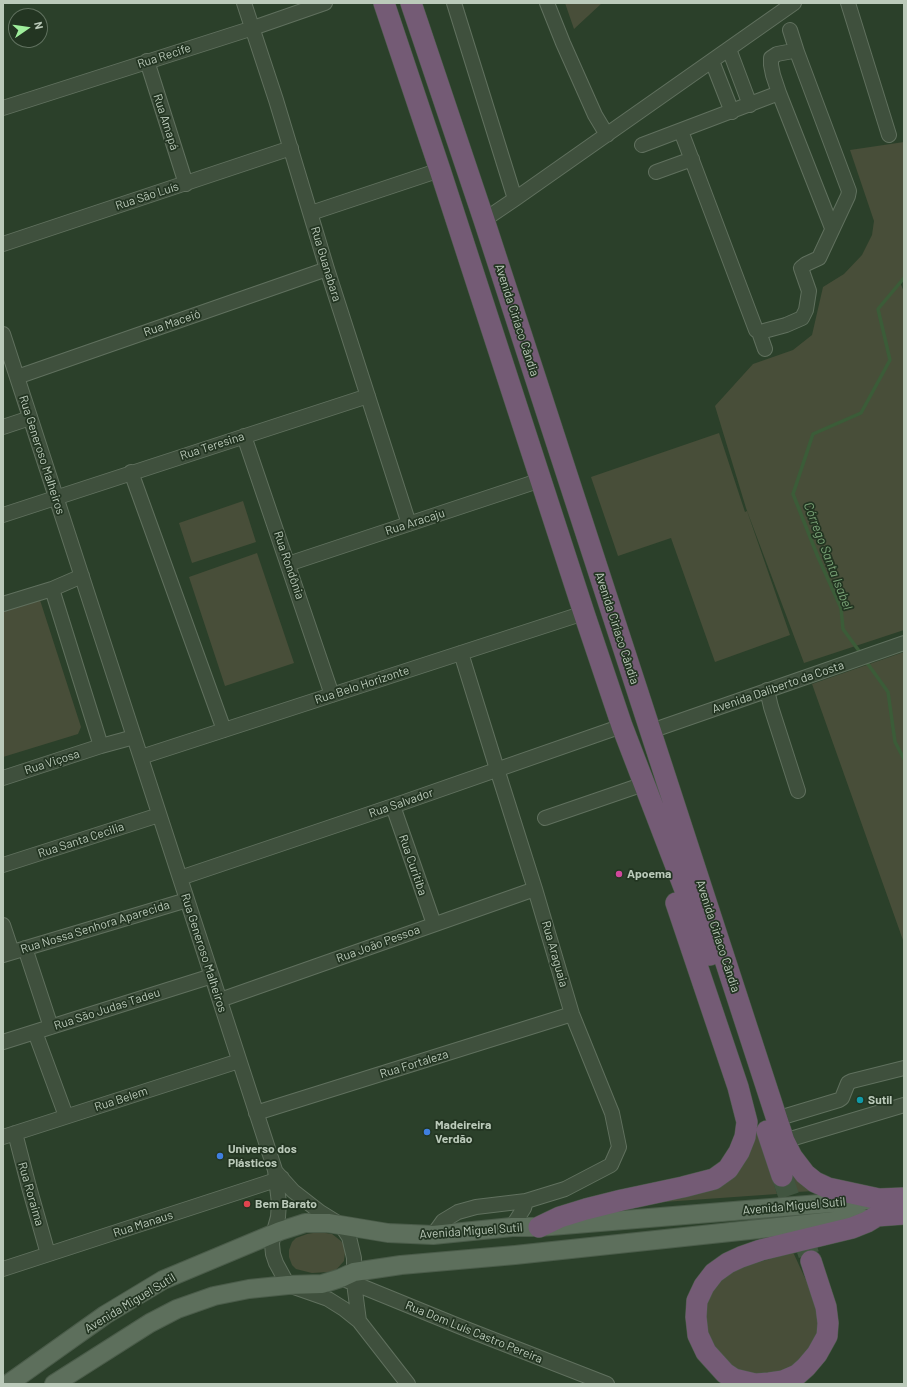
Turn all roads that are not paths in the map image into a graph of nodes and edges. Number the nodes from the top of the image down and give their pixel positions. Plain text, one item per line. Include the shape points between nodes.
1 (244, 3) edge
2 (325, 3) edge
3 (384, 3) edge
4 (411, 3) edge
5 (454, 3) edge
6 (547, 3) edge
7 (794, 3) edge
8 (848, 3) edge
9 (253, 28) junction
10 (790, 30) dead end
11 (729, 49) junction
12 (797, 52) junction
13 (712, 60) junction
14 (147, 61) junction
15 (779, 93) junction
16 (750, 105) junction
17 (3, 108) edge
18 (732, 112) junction
19 (681, 131) junction
20 (607, 134) junction
21 (889, 135) dead end
22 (642, 145) dead end
23 (291, 148) junction
24 (692, 159) junction
25 (440, 170) junction
26 (656, 172) dead end
27 (186, 184) junction
28 (515, 199) junction
29 (311, 213) junction
30 (484, 220) junction
31 (832, 228) junction
32 (3, 244) edge
33 (327, 269) junction
34 (759, 332) junction
35 (4, 337) edge
36 (765, 349) dead end
37 (17, 377) junction
38 (368, 396) junction
39 (30, 418) junction
40 (3, 427) edge
41 (244, 436) junction
42 (131, 472) junction
43 (541, 480) junction
44 (56, 497) junction
45 (3, 515) edge
46 (409, 524) junction
47 (288, 564) junction
48 (82, 576) junction
49 (52, 589) junction
50 (3, 604) edge
51 (584, 613) junction
52 (904, 643) edge
53 (461, 653) junction
54 (767, 690) junction
55 (332, 695) junction
56 (622, 726) junction
57 (224, 730) junction
58 (651, 731) junction
59 (134, 737) junction
60 (101, 746) junction
61 (632, 751) junction
62 (140, 757) junction
63 (496, 769) junction
64 (3, 778) edge
65 (641, 785) junction
66 (798, 791) dead end
67 (393, 806) junction
68 (159, 815) junction
69 (545, 818) dead end
70 (3, 865) edge
71 (180, 878) junction
72 (536, 888) junction
73 (187, 900) junction
74 (434, 924) junction
75 (3, 925) edge
76 (25, 948) junction
77 (7, 954) edge
78 (212, 976) junction
79 (220, 1000) junction
80 (572, 1014) junction
81 (51, 1027) junction
82 (36, 1032) junction
83 (3, 1042) edge
84 (239, 1061) junction
85 (904, 1068) edge
86 (904, 1105) edge
87 (256, 1113) junction
88 (66, 1116) junction
89 (776, 1119) junction
90 (9, 1135) edge
91 (784, 1141) junction
92 (782, 1176) tunnel mouth
93 (278, 1177) junction
94 (526, 1201) junction
95 (896, 1206) edge
96 (341, 1225) junction
97 (512, 1227) junction
98 (539, 1227) junction
99 (273, 1235) junction
100 (433, 1235) junction
101 (48, 1254) junction
102 (811, 1261) tunnel mouth
103 (3, 1269) edge
104 (350, 1278) junction
105 (288, 1285) junction
106 (359, 1321) junction
107 (8, 1384) edge
108 (54, 1384) edge
109 (408, 1384) edge
110 (607, 1384) edge

1 - 9 street, Rua Guanabara
2 - 9 street, Rua Recife
3 - 25 highway
4 - 30 highway, Avenida Ciríaco Cândia
5 - 28 street
6 - 20 street via 595,115
7 - 11 street
8 - 21 street
9 - 14 street, Rua Recife
9 - 23 street, Rua Guanabara
10 - 12 street
11 - 13 street
11 - 16 street
12 - 15 street via 777,54 771,58
12 - 31 street via 849,191
13 - 18 street
13 - 20 street
14 - 17 street, Rua Recife
14 - 27 street, Rua Amapá
15 - 16 street
15 - 31 street
16 - 18 street
18 - 19 street
19 - 22 street
19 - 24 street
20 - 28 street
23 - 27 street, Rua São Luís
23 - 29 street, Rua Guanabara
24 - 26 street
24 - 34 street via 756,330
25 - 29 street
25 - 43 highway
27 - 32 street, Rua São Luís
28 - 30 street
29 - 33 street, Rua Guanabara
30 - 58 highway, Avenida Ciríaco Cândia
31 - 34 street via 819,258 801,268 809,291 802,318
33 - 37 street, Rua Maceió
33 - 38 street, Rua Guanabara
34 - 36 street
35 - 37 street, Rua Generoso Malheiros
37 - 39 street, Rua Generoso Malheiros
38 - 41 street, Rua Teresina
38 - 46 street, Rua Guanabara
39 - 40 street
39 - 44 street, Rua Generoso Malheiros
41 - 42 street, Rua Teresina
41 - 47 street, Rua Rondônia
42 - 44 street, Rua Teresina
42 - 57 street
43 - 46 street, Rua Aracaju
43 - 51 highway
44 - 45 street, Rua Teresina
44 - 48 street, Rua Generoso Malheiros
46 - 47 street, Rua Aracaju
47 - 55 street, Rua Rondônia
48 - 49 street
48 - 59 street, Rua Generoso Malheiros
49 - 50 street
49 - 60 street
51 - 53 street, Rua Belo Horizonte
51 - 56 highway
52 - 54 street, Avenida Daliberto da Costa
53 - 55 street, Rua Belo Horizonte
53 - 63 street, Rua Araguaia
54 - 58 street, Avenida Daliberto da Costa
54 - 66 street
55 - 57 street, Rua Belo Horizonte
56 - 61 highway
56 - 63 street, Rua Salvador
57 - 62 street, Rua Belo Horizonte
58 - 89 highway, Avenida Ciríaco Cândia
59 - 60 street
59 - 62 street, Rua Generoso Malheiros
60 - 64 street, Rua Viçosa
61 - 65 highway
61 - 92 highway via 716,969
62 - 68 street, Rua Generoso Malheiros
63 - 67 street, Rua Salvador
63 - 72 street, Rua Araguaia
65 - 69 street
65 - 98 highway via 653,834 738,1087 747,1122 745,1136 735,1160 714,1179 586,1209
67 - 71 street, Rua Salvador
67 - 74 street, Rua Curitiba
68 - 70 street, Rua Santa Cecilia
68 - 71 street, Rua Generoso Malheiros
71 - 73 street, Rua Generoso Malheiros
72 - 74 street, Rua João Pessoa
72 - 80 street, Rua Araguaia
73 - 76 street, Rua Nossa Senhora Aparecida
73 - 78 street, Rua Generoso Malheiros
74 - 79 street, Rua João Pessoa
75 - 77 street
76 - 77 street, Rua Nossa Senhora Aparecida
76 - 81 street
78 - 79 street, Rua Generoso Malheiros
78 - 81 street, Rua São Judas Tadeu
79 - 84 street, Rua Generoso Malheiros
80 - 87 street, Rua Fortaleza
80 - 94 street, Rua Araguaia via 612,1113 619,1148 611,1165 565,1189
81 - 82 street, Rua São Judas Tadeu
82 - 83 street, Rua São Judas Tadeu
82 - 88 street
84 - 87 street, Rua Generoso Malheiros
84 - 88 street, Rua Belem
85 - 89 street via 852,1081 848,1083 839,1100
86 - 91 street
87 - 93 street, Rua Generoso Malheiros
88 - 90 street, Rua Belem
89 - 91 highway, Avenida Ciríaco Cândia
90 - 101 street, Rua Roraima via 29,1187
91 - 95 highway, Avenida Ciríaco Cândia via 796,1163 815,1182 828,1188
93 - 96 street via 307,1202
93 - 99 street via 278,1217
93 - 101 street, Rua Manaus
94 - 97 street
94 - 100 street, Rua Araguaia via 476,1207 458,1212 443,1221
95 - 98 main road, Avenida Miguel Sutil
95 - 102 highway via 852,1228 741,1257 714,1273 704,1286 697,1302 698,1335 706,1352 734,1379 755,1384 783,1381 797,1375 818,1354 827,1336 828,1323 826,1307
95 - 104 main road, Avenida Miguel Sutil via 515,1255 401,1265
96 - 99 main road, Avenida Miguel Sutil via 304,1223
96 - 100 main road, Avenida Miguel Sutil via 388,1233
96 - 104 street via 349,1237 354,1258
97 - 98 main road, Avenida Miguel Sutil
97 - 100 main road, Avenida Miguel Sutil
99 - 105 street via 273,1254
99 - 107 main road, Avenida Miguel Sutil via 164,1280 105,1315
101 - 103 street, Rua Manaus
104 - 105 main road, Avenida Miguel Sutil via 322,1284
104 - 106 street
104 - 110 street, Rua Dom Luís Castro Pereira via 466,1329
105 - 106 street via 328,1299
105 - 108 main road, Avenida Miguel Sutil via 214,1296 177,1309 150,1323
106 - 109 street

